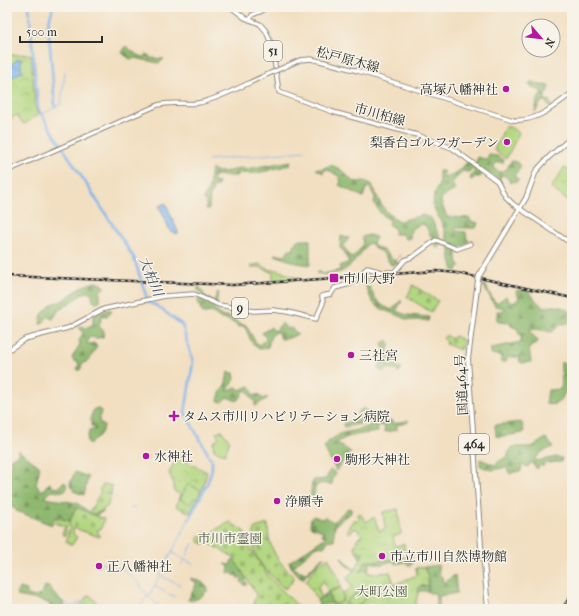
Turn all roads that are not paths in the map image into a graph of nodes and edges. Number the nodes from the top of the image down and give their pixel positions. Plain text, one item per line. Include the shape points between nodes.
1 (231, 7) edge
2 (266, 7) edge
3 (250, 20) junction
4 (572, 93) edge
5 (572, 137) edge
6 (7, 171) edge
7 (520, 209) junction
8 (470, 244) dead end
9 (572, 244) edge
10 (7, 351) edge
11 (488, 609) edge

1 - 3 main road, 市川柏線 / 51
2 - 3 main road
3 - 7 main road, 市川柏線 / 51 via 262,25 270,37 279,92 333,112 424,137 455,150 494,179 507,199
4 - 6 main road, 松戸原木線, bridge via 539,116 524,121 513,120 362,72 328,63 300,60 208,101 155,106
5 - 7 highway, 国道464号 / 464 via 538,168
7 - 9 main road, 市川柏線 / 51
7 - 11 highway, 国道464号 / 464 via 479,278 468,359
8 - 10 main road, 9 via 457,249 436,240 405,260 394,272 366,268 350,284 335,288 331,294 322,296 323,302 316,319 288,312 254,311 219,304 194,294 165,296 104,309 68,328 25,339

